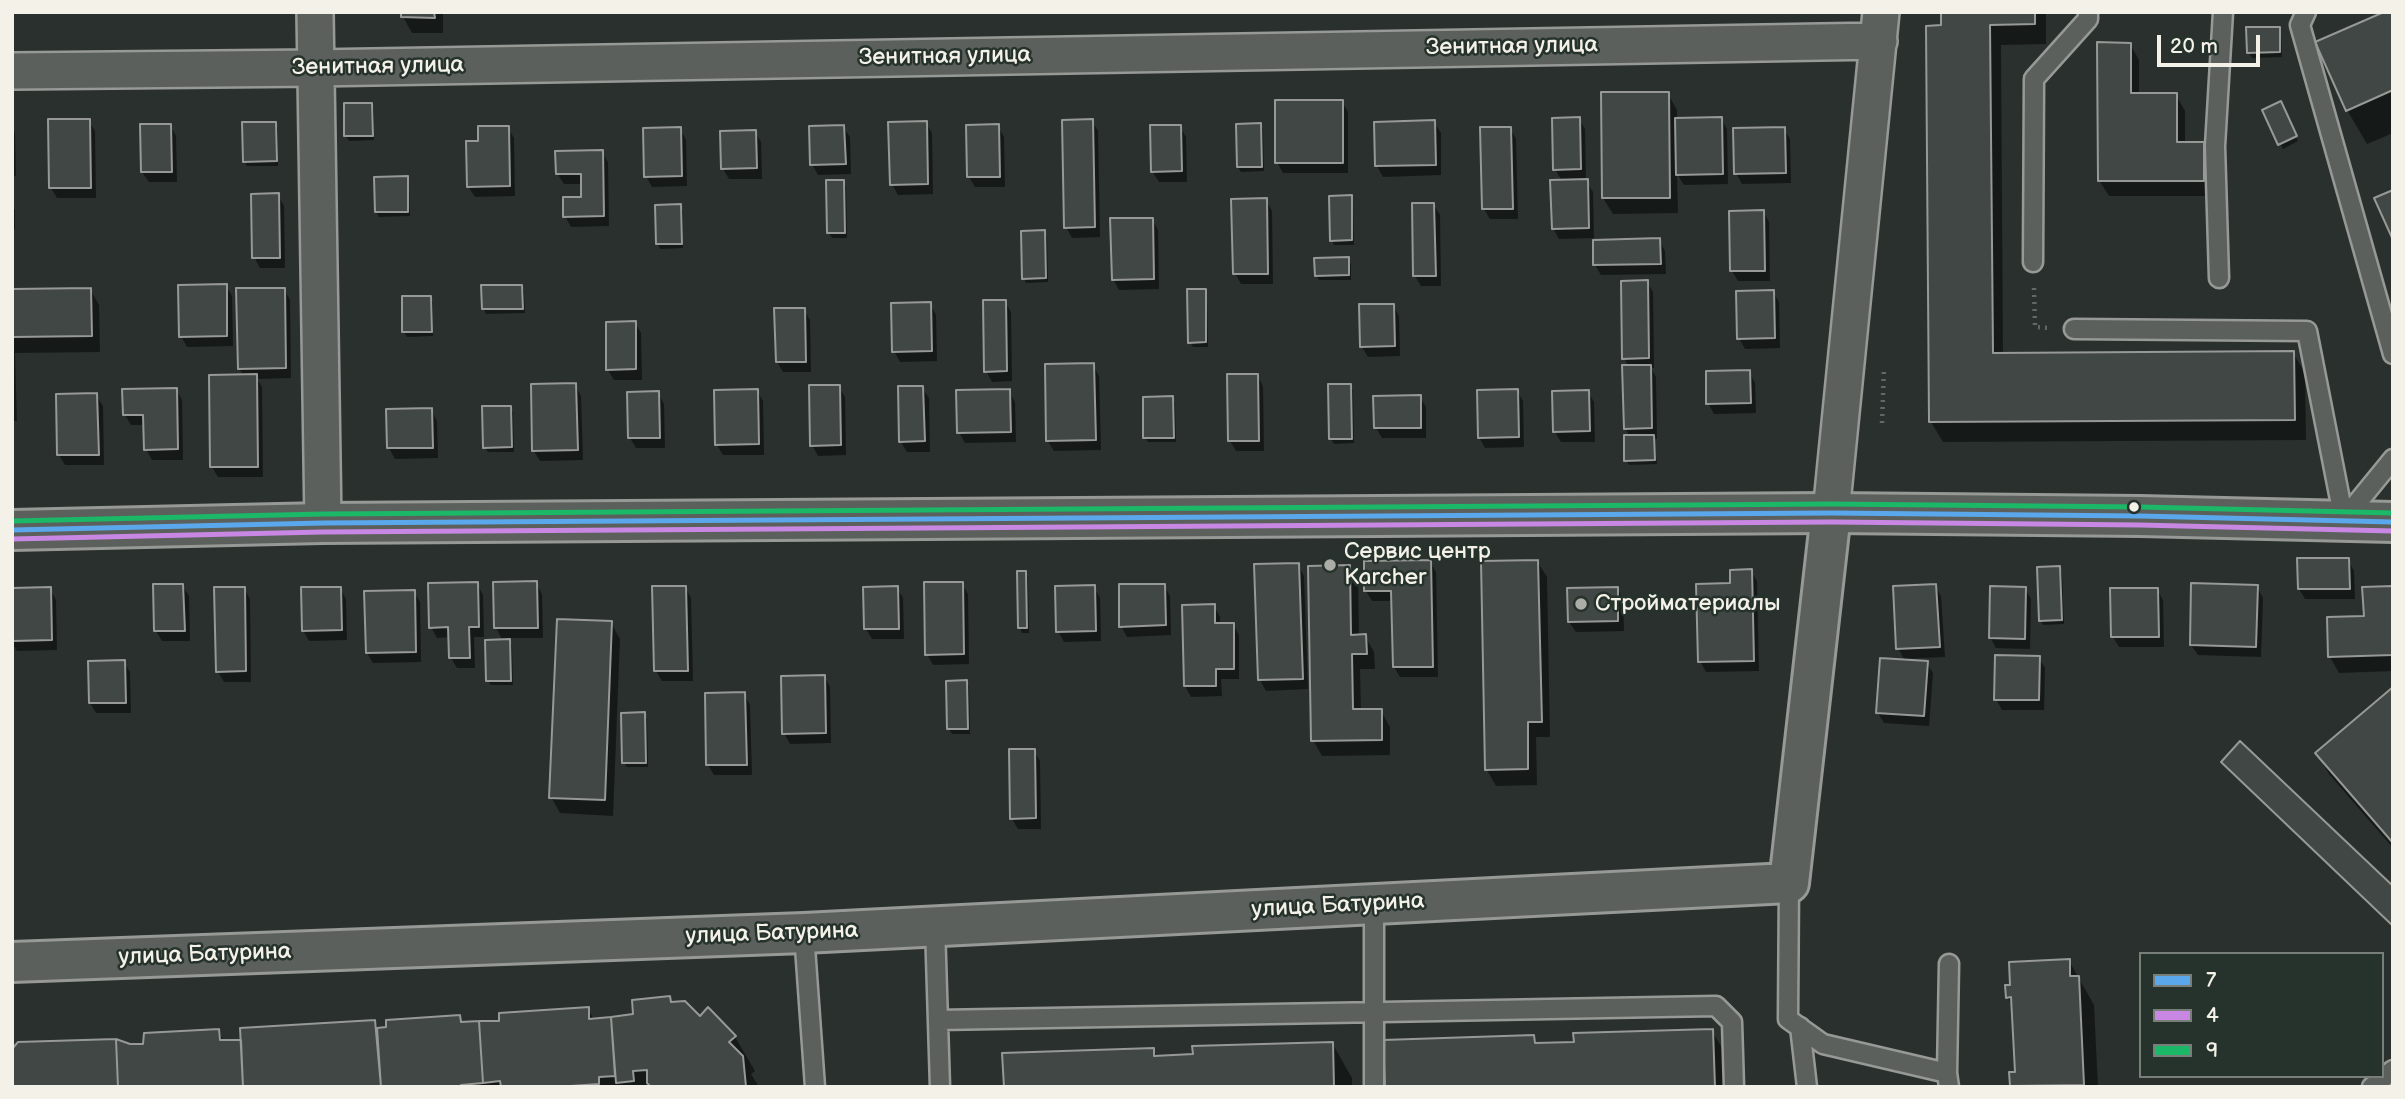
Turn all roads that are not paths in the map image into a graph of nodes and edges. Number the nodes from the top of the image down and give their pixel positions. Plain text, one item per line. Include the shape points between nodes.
1 (315, 12) edge
2 (2088, 12) edge
3 (2223, 12) edge
4 (2305, 12) edge
5 (1880, 27) edge
6 (315, 68) junction
7 (12, 71) edge
8 (2033, 262) road end
9 (2219, 278) dead end
10 (2074, 329) road end
11 (2393, 354) edge
12 (2393, 459) edge
13 (1831, 513) junction
14 (2344, 520) junction
15 (2393, 522) edge
16 (323, 523) junction
17 (12, 530) edge
18 (1789, 883) junction
19 (1374, 904) junction
20 (935, 926) junction
21 (804, 933) junction
22 (12, 962) edge
23 (1949, 964) dead end
24 (1373, 1012) junction
25 (938, 1020) junction
26 (1800, 1027) junction
27 (1948, 1080) edge
28 (815, 1087) edge
29 (940, 1087) edge
30 (1374, 1087) edge
31 (1734, 1087) edge
32 (1807, 1087) edge

1 - 6 street
2 - 8 lane via 2088,19 2034,79
3 - 9 lane via 2215,146
4 - 11 lane via 2300,25
5 - 6 street, Зенитная улица
5 - 13 street
6 - 7 street, Зенитная улица
6 - 16 street
10 - 14 lane via 2307,331
12 - 14 lane
13 - 14 main road
13 - 16 main road
13 - 18 main road
14 - 15 main road
16 - 17 main road
18 - 19 main road, улица Батурина
18 - 26 lane via 1788,1019
19 - 20 main road, улица Батурина
19 - 24 lane
20 - 21 main road, улица Батурина
20 - 25 lane
21 - 22 main road, улица Батурина
21 - 28 lane
23 - 27 lane
24 - 25 lane
24 - 30 lane
24 - 31 lane via 1716,1006 1732,1021
25 - 29 lane
26 - 27 lane via 1823,1044
26 - 32 lane

